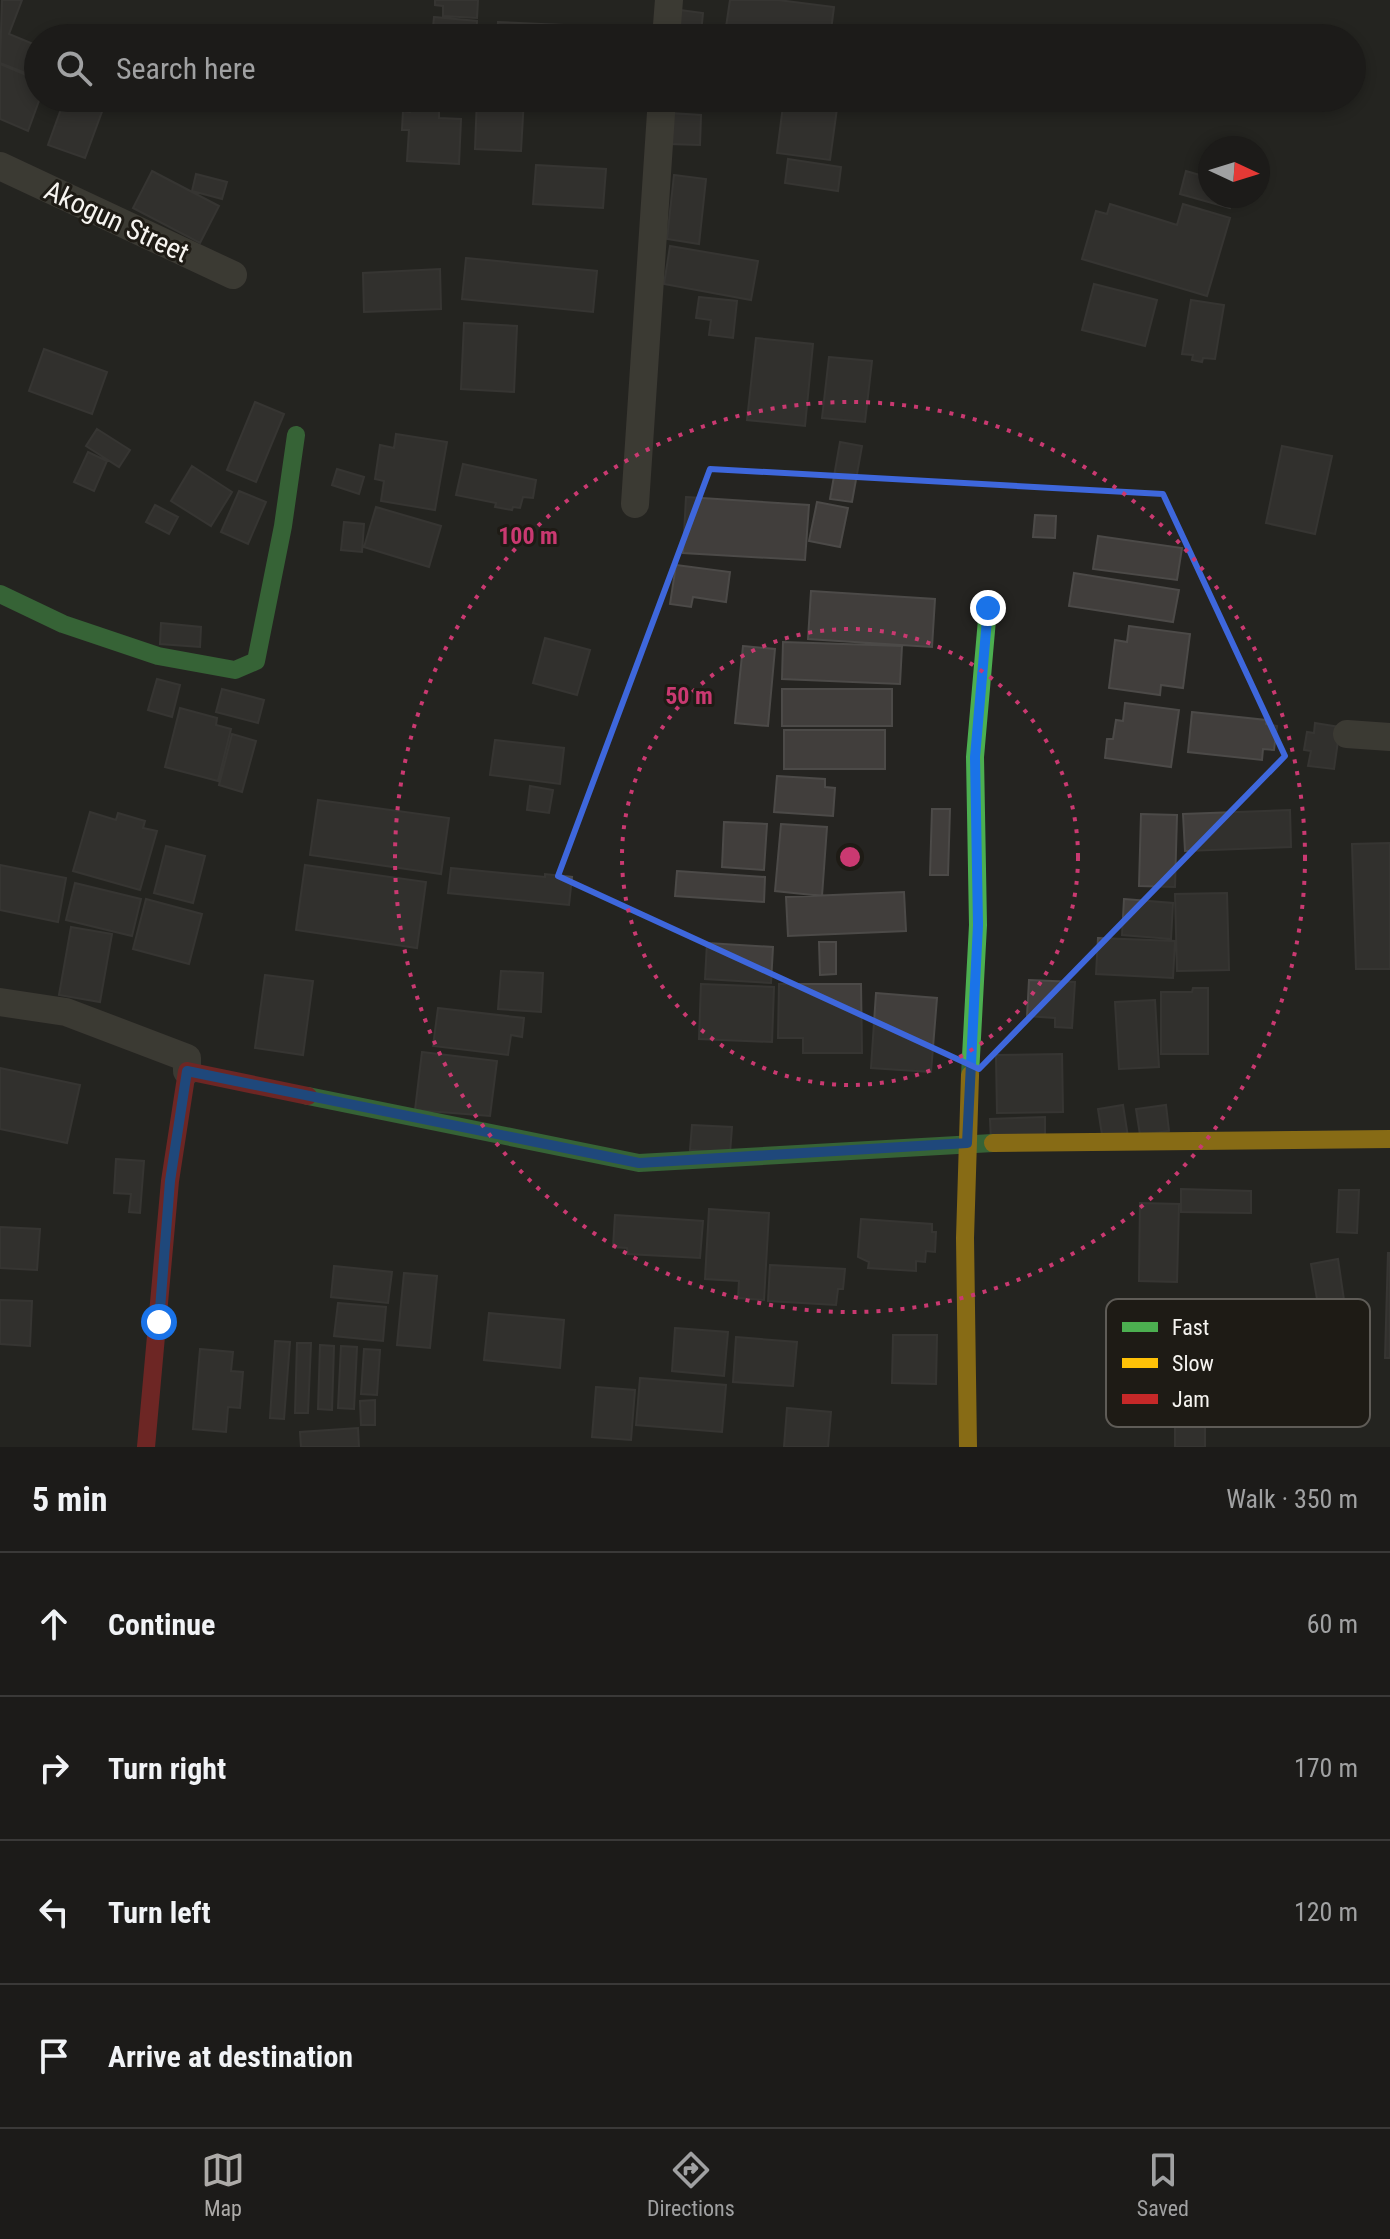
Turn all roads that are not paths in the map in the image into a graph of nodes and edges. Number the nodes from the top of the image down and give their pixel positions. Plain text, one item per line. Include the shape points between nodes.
1 (669, 0) edge
2 (667, 24) edge
3 (661, 112) edge
4 (0, 166) edge
5 (233, 275) dead end
6 (296, 435) dead end
7 (635, 504) dead end
8 (0, 594) edge
9 (988, 608) dead end
10 (1347, 734) dead end
11 (1390, 737) edge
12 (0, 1002) edge
13 (187, 1071) junction
14 (1390, 1139) edge
15 (967, 1143) junction
16 (146, 1447) edge
17 (968, 1447) edge

1 - 2 street
3 - 7 street
4 - 5 street, Akogun Street
6 - 8 street via 256,661 235,670 158,656 63,624
9 - 15 street via 975,757 978,925
10 - 11 street
12 - 13 street via 66,1012 187,1058
13 - 15 street via 639,1163
13 - 16 street via 170,1181
14 - 15 street
15 - 17 street

